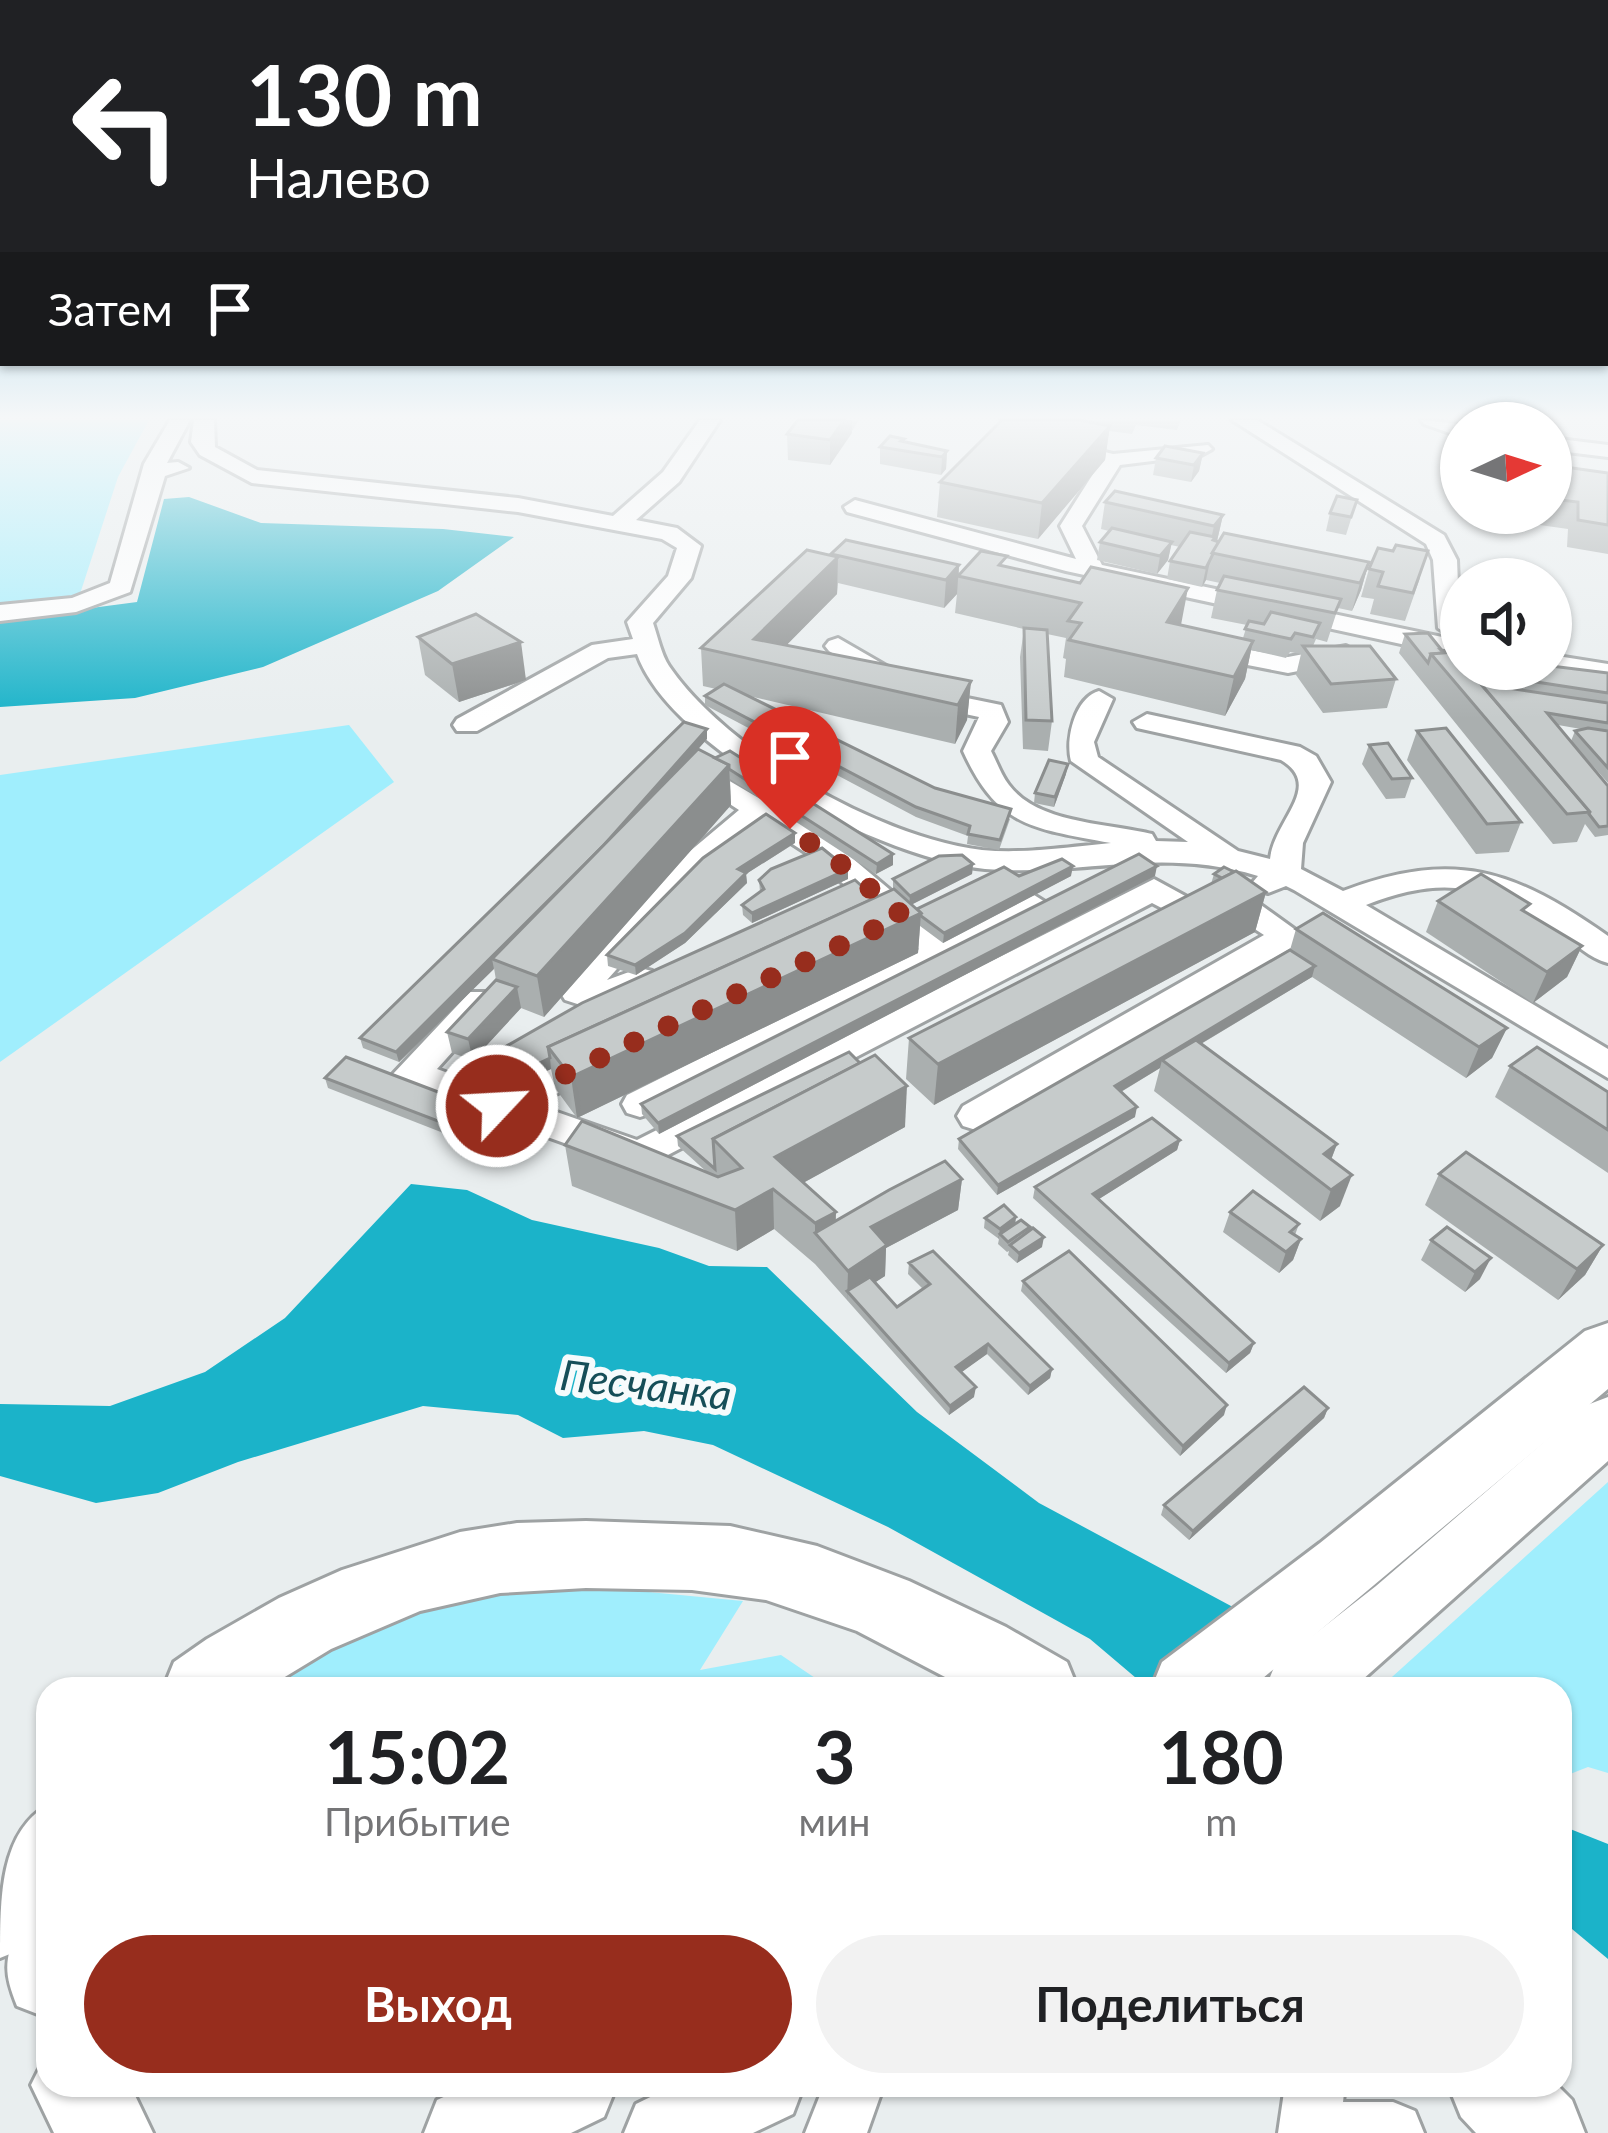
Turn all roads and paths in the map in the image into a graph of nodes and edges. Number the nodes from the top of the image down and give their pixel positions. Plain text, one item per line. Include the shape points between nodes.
1 (141, 520) edge
2 (605, 520) edge
3 (623, 520) edge
4 (902, 520) edge
5 (1075, 520) edge
6 (1403, 520) edge
7 (620, 522) junction
8 (1444, 558) edge
9 (1093, 570) junction
10 (0, 613) edge
11 (1366, 629) junction
12 (1440, 636) edge
13 (641, 646) junction
14 (838, 646) dead end
15 (1198, 649) edge
16 (1572, 666) edge
17 (1608, 672) edge
18 (1099, 698) dead end
19 (1147, 722) dead end
20 (466, 725) dead end
21 (668, 806) edge
22 (758, 809) junction
23 (936, 851) junction
24 (1197, 852) junction
25 (1236, 861) junction
26 (1042, 870) edge
27 (1285, 873) junction
28 (867, 884) junction
29 (968, 885) edge
30 (822, 899) edge
31 (1236, 902) junction
32 (1339, 904) junction
33 (1034, 905) edge
34 (914, 911) junction
35 (860, 936) edge
36 (943, 952) junction
37 (1608, 952) edge
38 (678, 962) edge
39 (507, 974) edge
40 (626, 1046) edge
41 (1608, 1065) edge
42 (640, 1104) edge
43 (497, 1106) junction
44 (976, 1116) dead end
45 (1608, 1350) edge
46 (1608, 1424) edge
47 (1373, 1587) junction
48 (217, 1677) edge
49 (1021, 1677) edge
50 (1211, 1677) edge
51 (1308, 1677) edge
52 (36, 1861) edge
53 (0, 1920) edge
54 (84, 2097) edge
55 (546, 2097) edge
56 (739, 2097) edge
57 (850, 2097) edge
58 (1314, 2097) edge
59 (1504, 2097) edge
60 (107, 2133) edge
61 (470, 2133) edge
62 (665, 2133) edge
63 (836, 2133) edge
64 (1309, 2133) edge
65 (1325, 2133) edge
66 (1393, 2133) edge
67 (1538, 2133) edge

1 - 10 street via 121,587 76,605
2 - 7 street
3 - 7 street
4 - 9 street
5 - 9 street via 1071,526
6 - 8 street via 1436,540
7 - 13 street via 669,532 688,546 679,578 640,622
9 - 11 street
11 - 12 street
11 - 15 street via 1351,652 1316,663 1264,663
13 - 20 street via 601,651
13 - 23 street via 697,720 798,788
14 - 24 street via 919,696 991,711 994,722 977,752 1013,805
16 - 17 street
18 - 25 street via 1080,742 1085,761
19 - 27 street via 1310,762 1317,784 1288,842
21 - 22 street via 700,772
22 - 28 street
22 - 38 street via 694,864 577,992 596,998
23 - 24 street via 981,859
23 - 28 street
24 - 25 street
25 - 27 street
26 - 29 street via 989,874
27 - 31 street
27 - 32 street
28 - 30 street
28 - 34 street
31 - 43 street via 1181,908 1154,889 639,1156
31 - 44 street via 1288,936
32 - 37 street via 1406,880 1478,878 1532,896
32 - 41 street
33 - 36 street
34 - 35 street
34 - 36 street
36 - 42 street
39 - 43 street via 411,1074
40 - 43 street
45 - 47 highway
46 - 47 main road
47 - 50 highway
47 - 51 main road
48 - 49 highway via 323,1613 404,1582 498,1559 562,1555 781,1569 910,1617
52 - 53 main road
54 - 60 highway
55 - 61 highway
56 - 62 main road
57 - 63 street
58 - 64 street
59 - 67 highway
65 - 66 street

